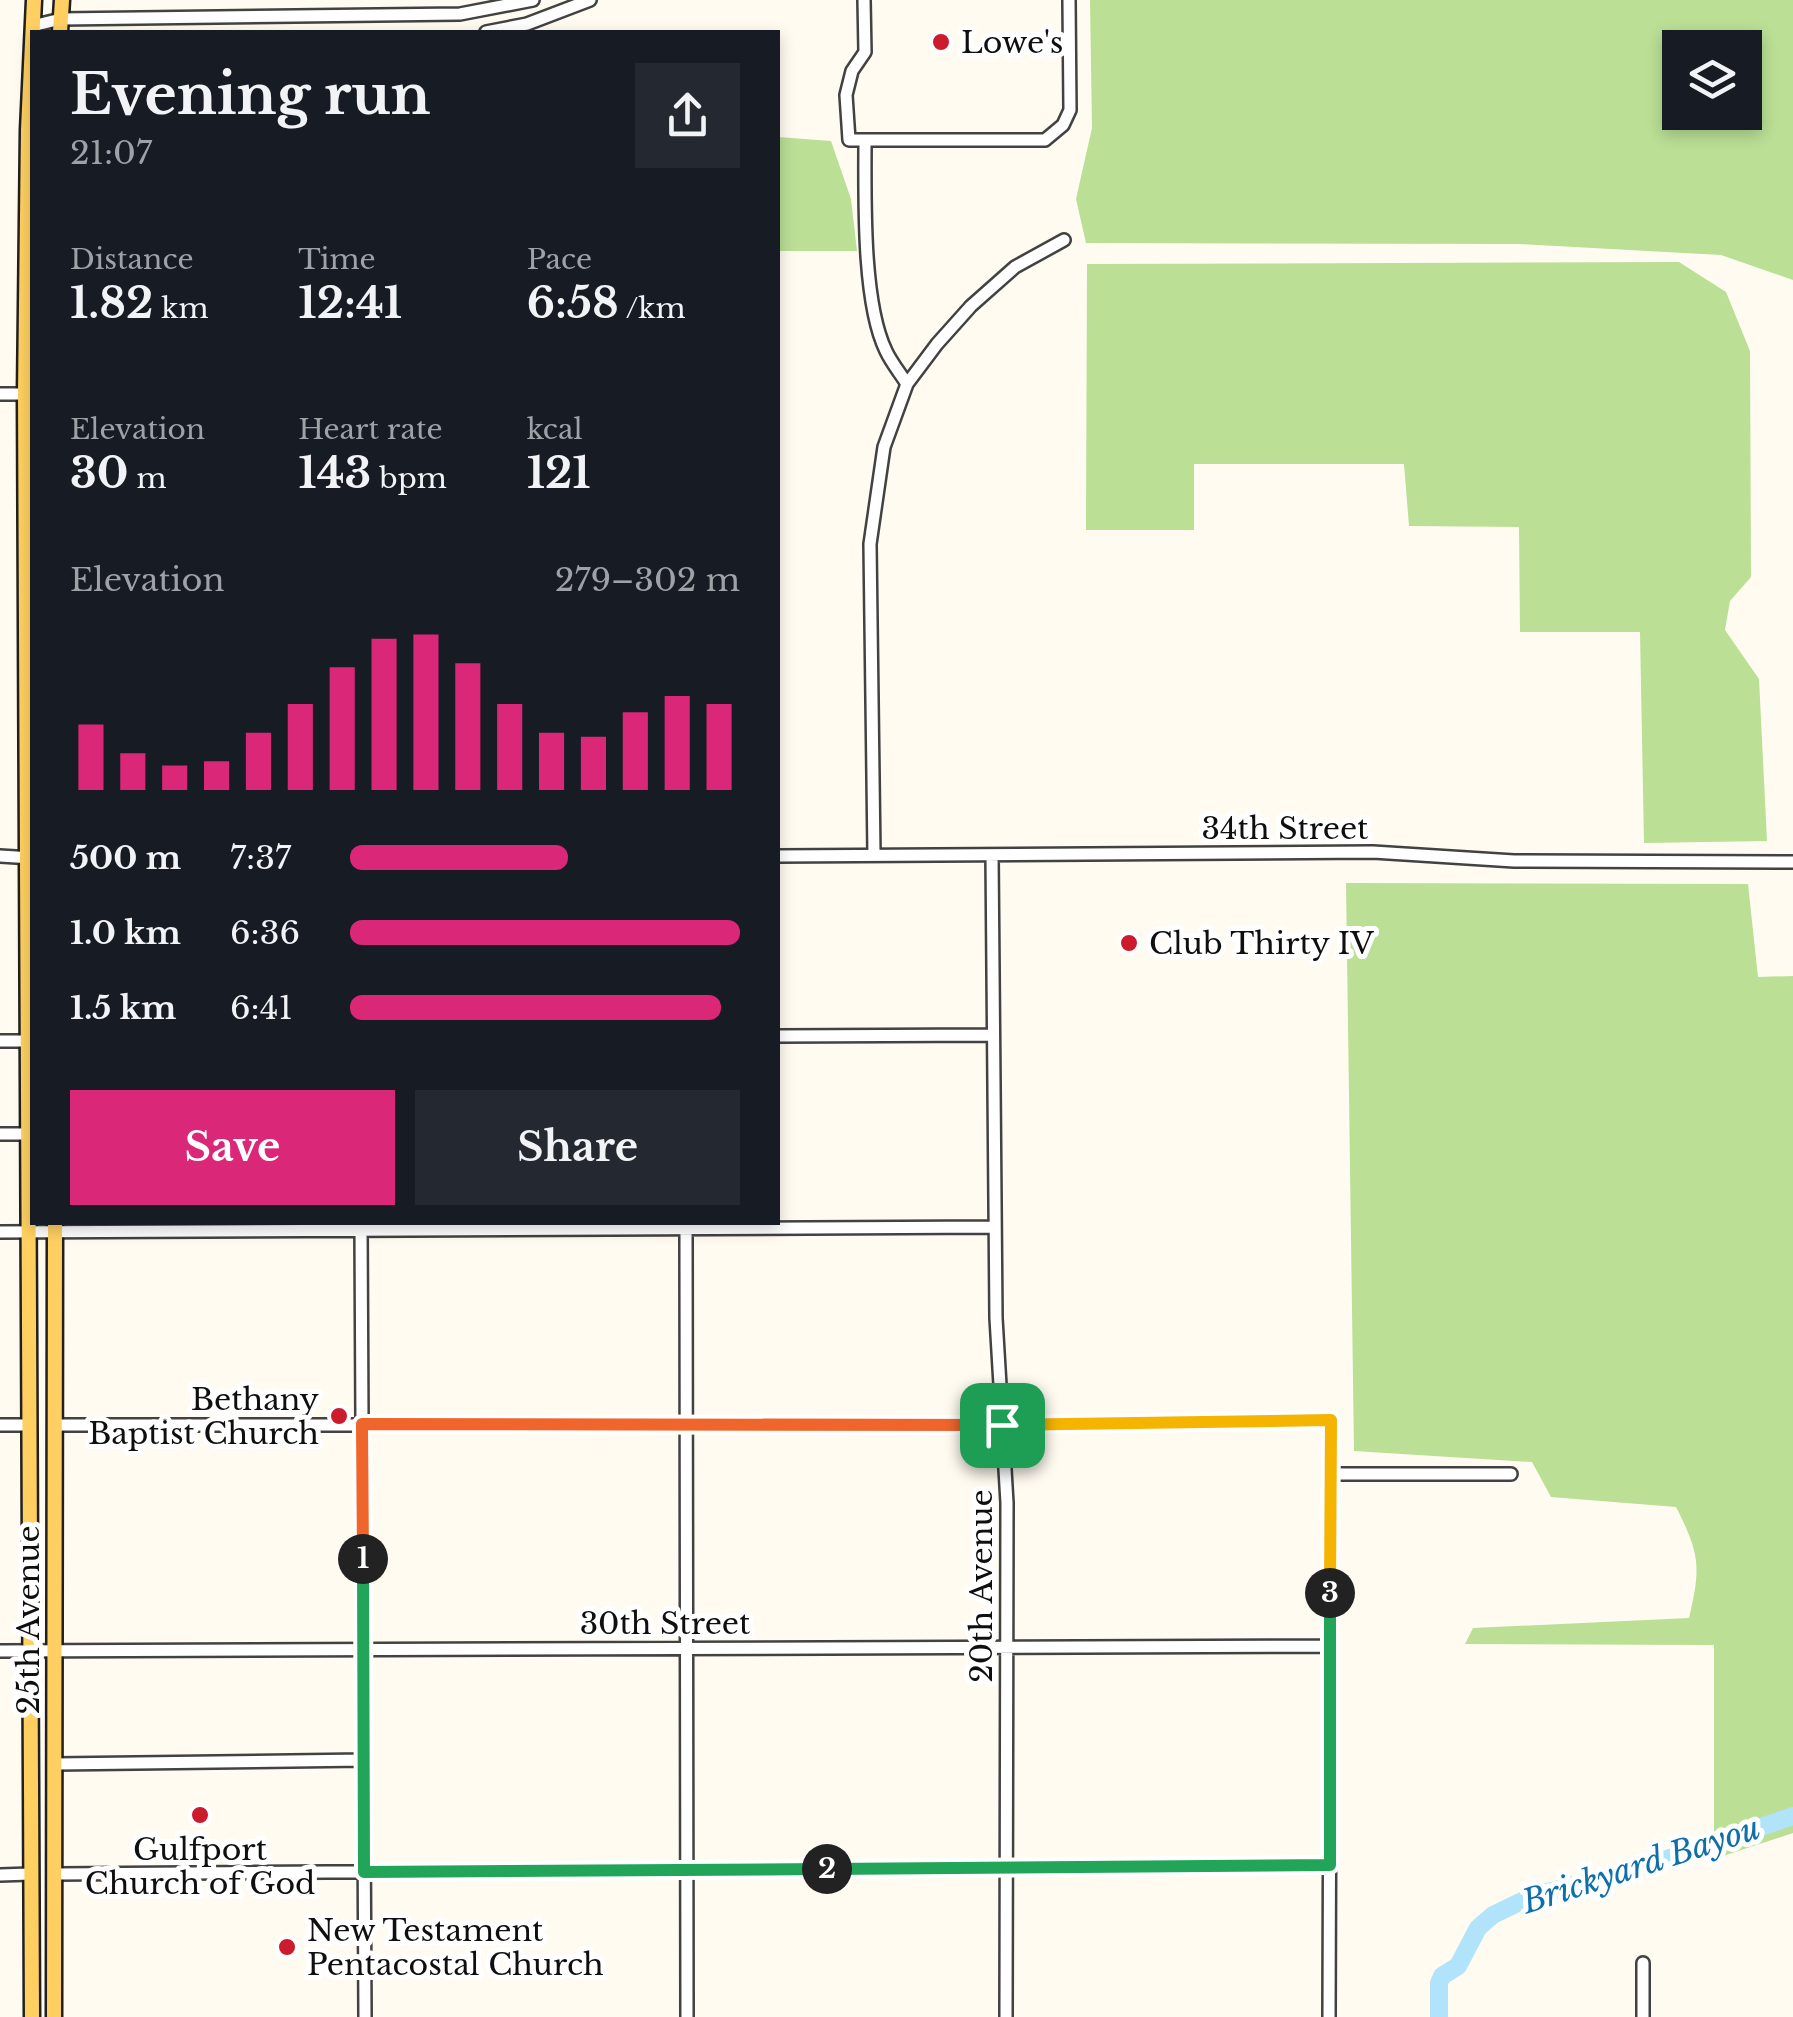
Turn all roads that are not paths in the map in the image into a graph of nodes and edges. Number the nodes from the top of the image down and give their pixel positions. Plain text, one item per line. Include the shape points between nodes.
1 (34, 0) edge
2 (62, 0) edge
3 (534, 0) edge
4 (590, 0) edge
5 (864, 0) edge
6 (1069, 0) edge
7 (32, 26) junction
8 (61, 26) edge
9 (32, 30) edge
10 (43, 30) edge
11 (496, 30) edge
12 (865, 140) junction
13 (30, 161) edge
14 (29, 228) edge
15 (1064, 240) dead end
16 (907, 384) junction
17 (0, 394) edge
18 (29, 394) edge
19 (874, 855) junction
20 (0, 856) edge
21 (780, 856) edge
22 (992, 856) junction
23 (29, 858) edge
24 (1793, 862) edge
25 (992, 1035) junction
26 (780, 1036) edge
27 (0, 1040) edge
28 (27, 1041) junction
29 (0, 1134) edge
30 (27, 1134) junction
31 (361, 1226) edge
32 (55, 1227) edge
33 (994, 1227) junction
34 (686, 1228) junction
35 (0, 1232) edge
36 (28, 1232) junction
37 (362, 1424) junction
38 (685, 1424) junction
39 (0, 1425) edge
40 (28, 1425) junction
41 (56, 1425) junction
42 (1002, 1425) junction
43 (1331, 1474) junction
44 (1511, 1474) dead end
45 (1007, 1646) junction
46 (1330, 1646) junction
47 (686, 1648) junction
48 (363, 1650) junction
49 (0, 1651) edge
50 (28, 1651) junction
51 (55, 1651) junction
52 (364, 1760) junction
53 (56, 1764) junction
54 (1330, 1865) junction
55 (1006, 1868) junction
56 (686, 1870) junction
57 (364, 1872) junction
58 (30, 1874) junction
59 (56, 1874) junction
60 (0, 1875) edge
61 (1643, 1963) dead end
62 (32, 2017) edge
63 (54, 2017) edge
64 (365, 2017) edge
65 (687, 2017) edge
66 (1006, 2017) edge
67 (1330, 2017) edge
68 (1643, 2017) edge

1 - 7 main road, 25th Avenue
2 - 8 main road
3 - 8 street via 460,14
4 - 11 street
5 - 12 street via 865,52 846,95 848,140
6 - 12 street via 1070,110 1046,140
7 - 8 street
7 - 9 main road, 25th Avenue
7 - 10 street
12 - 16 street via 873,312
13 - 14 main road, 25th Avenue
14 - 18 main road, 25th Avenue
15 - 16 street via 1015,267 971,306
16 - 19 street via 884,447 870,544
17 - 18 street
18 - 23 main road, 25th Avenue
19 - 21 street, 34th Street
19 - 22 street, 34th Street
20 - 23 street
22 - 24 street, 34th Street via 1373,852 1514,862
22 - 25 street, 20th Avenue
23 - 28 main road, 25th Avenue
25 - 26 street
25 - 33 street, 20th Avenue
27 - 28 street
28 - 30 main road, 25th Avenue
29 - 30 street
30 - 36 main road, 25th Avenue
31 - 32 street
31 - 34 street
31 - 37 street
32 - 36 street
32 - 41 main road, 25th Avenue
33 - 34 street
33 - 42 street, 20th Avenue
34 - 38 street
35 - 36 street
36 - 40 main road, 25th Avenue
37 - 38 street
37 - 41 street
37 - 48 street
38 - 42 street
38 - 47 street
39 - 40 street
40 - 50 main road, 25th Avenue
41 - 51 main road, 25th Avenue
42 - 43 street via 1331,1420
42 - 45 street, 20th Avenue
43 - 44 street
43 - 46 street
45 - 46 street, 30th Street
45 - 47 street, 30th Street
45 - 55 street, 20th Avenue
46 - 54 street
47 - 48 street, 30th Street
47 - 56 street
48 - 51 street, 30th Street
48 - 52 street
49 - 50 street, 30th Street
50 - 51 street, 30th Street
50 - 58 main road, 25th Avenue
51 - 53 main road, 25th Avenue
52 - 53 street
52 - 57 street
53 - 59 main road, 25th Avenue
54 - 55 street
54 - 67 street
55 - 56 street
55 - 66 street, 20th Avenue
56 - 57 street
56 - 65 street
57 - 59 street
57 - 64 street
58 - 60 street
58 - 62 main road, 25th Avenue
59 - 63 main road, 25th Avenue
61 - 68 street

